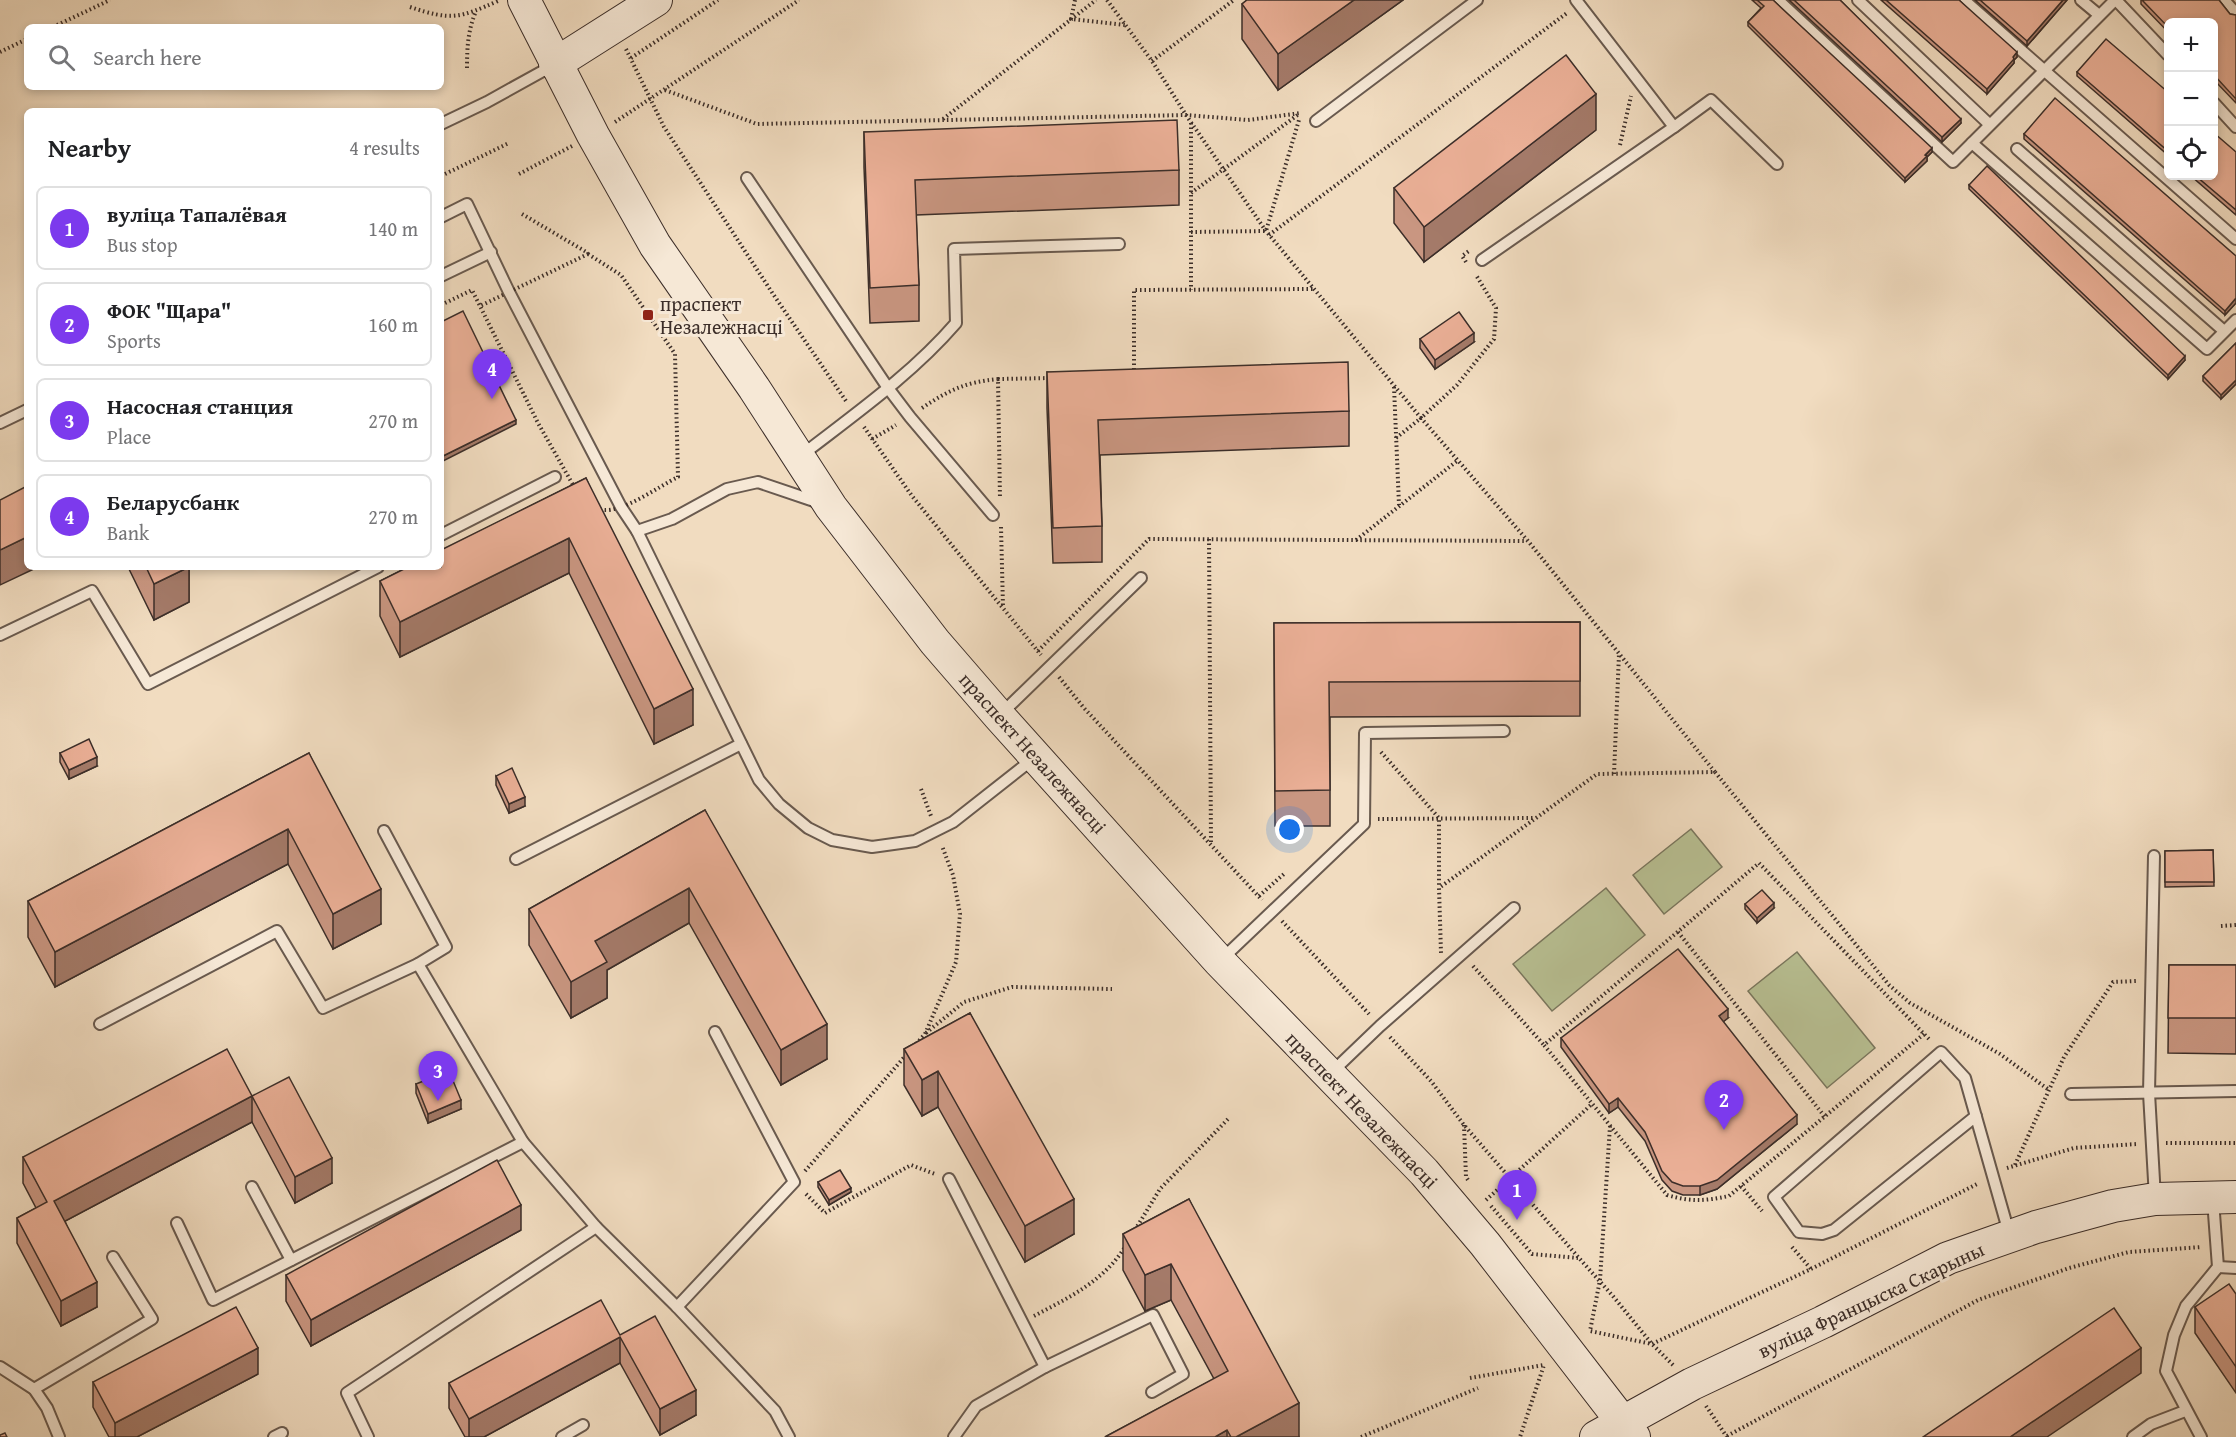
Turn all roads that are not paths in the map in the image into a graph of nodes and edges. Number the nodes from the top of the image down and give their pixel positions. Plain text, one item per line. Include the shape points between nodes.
1 (524, 0) edge
2 (656, 0) edge
3 (1477, 0) edge
4 (1576, 0) edge
5 (1778, 0) edge
6 (1858, 0) edge
7 (1964, 0) edge
8 (2081, 0) edge
9 (2116, 0) edge
10 (2224, 0) edge
11 (2236, 13) edge
12 (2099, 15) junction
13 (2164, 50) edge
14 (555, 64) junction
15 (2043, 70) junction
16 (2218, 107) edge
17 (1316, 121) dead end
18 (444, 123) edge
19 (1989, 124) junction
20 (1674, 127) junction
21 (2236, 127) edge
22 (1972, 143) junction
23 (2017, 149) dead end
24 (1777, 164) dead end
25 (747, 178) dead end
26 (444, 216) edge
27 (2236, 239) edge
28 (1119, 244) dead end
29 (490, 252) junction
30 (1482, 260) dead end
31 (444, 275) edge
32 (2236, 320) edge
33 (2224, 331) junction
34 (888, 388) junction
35 (24, 411) edge
36 (0, 423) edge
37 (799, 457) junction
38 (555, 477) dead end
39 (831, 507) junction
40 (997, 515) road end
41 (637, 531) junction
42 (444, 533) edge
43 (372, 570) edge
44 (1141, 578) dead end
45 (0, 635) edge
46 (999, 716) junction
47 (1504, 731) dead end
48 (741, 744) junction
49 (1036, 757) junction
50 (384, 831) dead end
51 (2154, 856) dead end
52 (516, 859) dead end
53 (1514, 908) dead end
54 (1219, 961) junction
55 (418, 964) junction
56 (100, 1024) dead end
57 (715, 1032) dead end
58 (1330, 1075) junction
59 (2236, 1091) edge
60 (2149, 1093) junction
61 (2072, 1094) dead end
62 (1976, 1116) junction
63 (523, 1142) junction
64 (949, 1179) road end
65 (252, 1187) dead end
66 (2225, 1197) edge
67 (2155, 1199) junction
68 (177, 1223) dead end
69 (596, 1227) junction
70 (2010, 1236) junction
71 (113, 1257) dead end
72 (291, 1260) junction
73 (2218, 1267) junction
74 (2236, 1268) edge
75 (677, 1307) junction
76 (0, 1367) edge
77 (1045, 1367) junction
78 (34, 1389) junction
79 (1152, 1392) dead end
80 (2185, 1411) junction
81 (584, 1425) dead end
82 (1629, 1430) edge
83 (59, 1437) edge
84 (368, 1437) edge
85 (562, 1437) edge
86 (789, 1437) edge
87 (954, 1437) edge
88 (1596, 1437) edge
89 (2133, 1437) edge
90 (2201, 1437) edge

1 - 14 main road, праспект Незалежнасці
2 - 14 main road
3 - 17 lane
4 - 20 lane
5 - 22 lane via 1953,162
6 - 19 lane
7 - 15 lane
8 - 12 lane
9 - 12 lane
9 - 13 lane
10 - 11 lane
12 - 15 lane
14 - 18 lane
14 - 37 main road, праспект Незалежнасці via 655,245
15 - 19 lane
15 - 27 lane
16 - 21 lane
19 - 22 lane
20 - 24 lane via 1711,100
20 - 30 lane
22 - 33 lane via 2207,349
23 - 33 lane
25 - 34 lane
26 - 29 lane via 467,204
28 - 34 lane via 954,249 956,323
29 - 31 lane
29 - 41 lane
32 - 33 lane
34 - 37 lane
34 - 40 lane
35 - 36 lane
37 - 39 main road, праспект Незалежнасці
38 - 42 lane
39 - 41 lane via 758,482 727,489 672,519
39 - 46 main road, праспект Незалежнасці via 935,642
41 - 48 lane
43 - 45 lane via 148,684 92,591
44 - 46 lane
46 - 49 main road, праспект Незалежнасці
47 - 54 lane via 1365,733 1365,824
48 - 49 lane via 759,780 779,804 808,828 832,840 872,847 915,841 953,822
48 - 52 lane
49 - 54 main road, праспект Незалежнасці
50 - 55 lane via 446,947
51 - 60 lane
53 - 58 lane
54 - 58 main road, праспект Незалежнасці
55 - 56 lane via 323,1008 277,931
55 - 63 lane
57 - 75 lane via 794,1182
58 - 82 main road, праспект Незалежнасці via 1455,1208
59 - 60 lane
60 - 61 lane
60 - 67 lane
62 - 62 lane via 1965,1077 1941,1052 1774,1197 1799,1232 1822,1234 1834,1230
62 - 70 lane
63 - 69 lane
63 - 72 lane
64 - 77 lane
65 - 72 lane
66 - 67 main road, вуліца Францыска Скарыны
66 - 73 lane via 2217,1246
67 - 70 main road, вуліца Францыска Скарыны via 2114,1206
68 - 72 lane via 213,1300
69 - 75 lane
69 - 84 lane via 347,1393
70 - 82 main road, вуліца Францыска Скарыны via 1948,1258 1692,1384
71 - 78 lane via 152,1319
73 - 74 lane
73 - 80 lane via 2187,1306 2174,1335 2166,1371
75 - 86 lane via 775,1411
76 - 78 lane
77 - 79 lane via 1153,1315 1184,1374
77 - 87 lane via 976,1406
78 - 83 lane
80 - 89 lane via 2151,1424
80 - 90 lane
81 - 85 lane
82 - 88 main road, вуліца Францыска Скарыны

